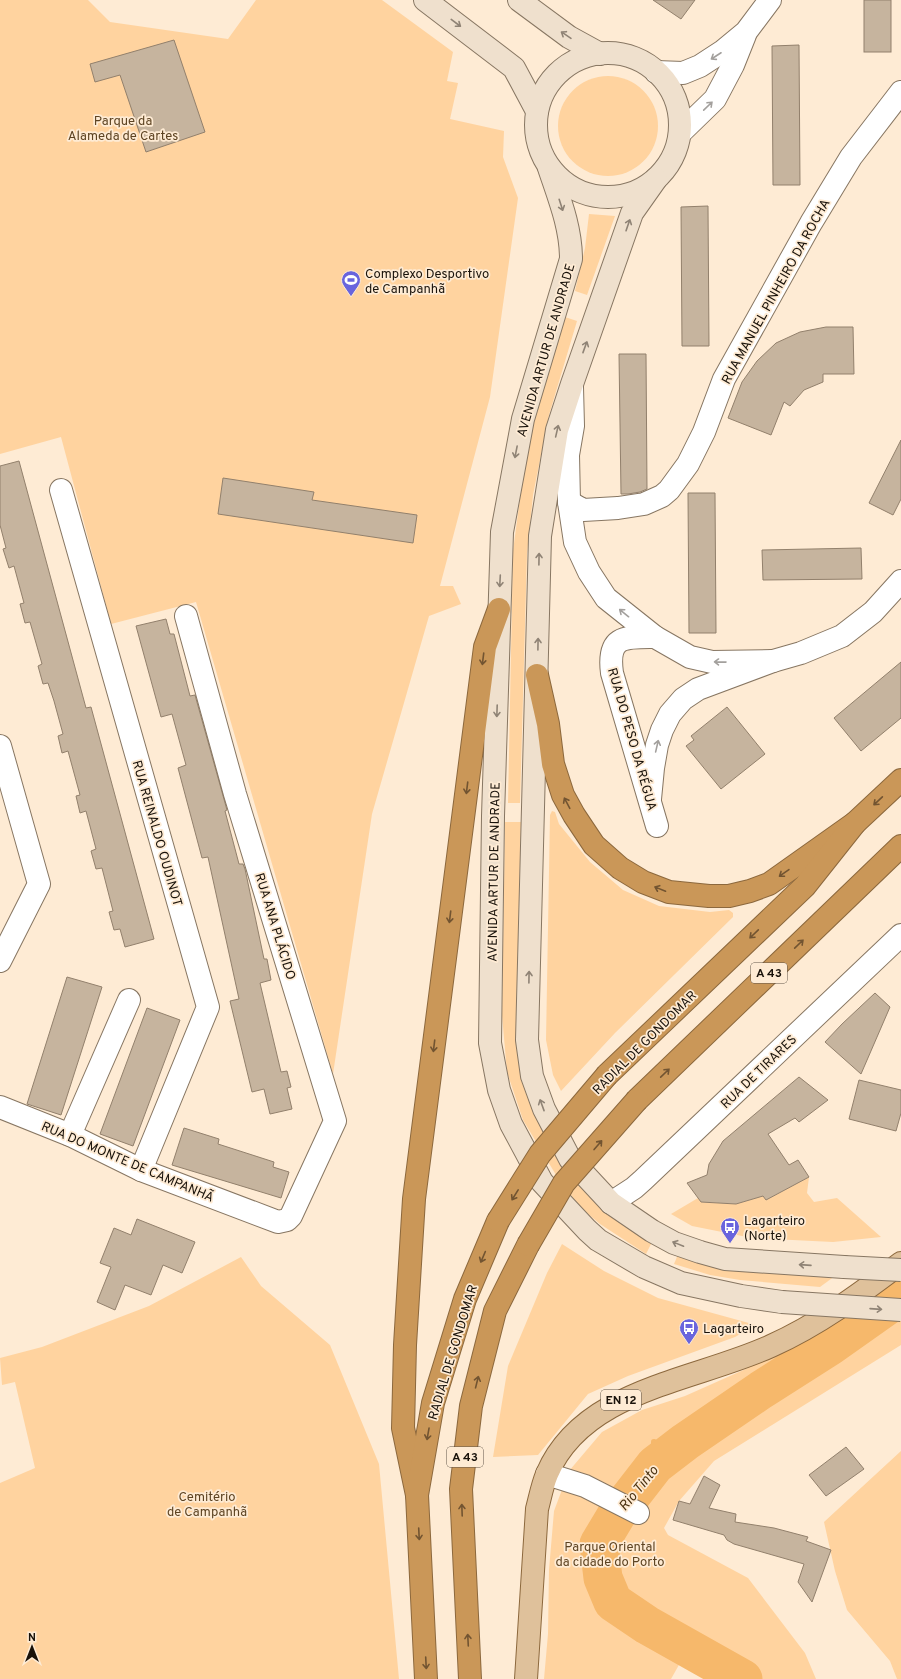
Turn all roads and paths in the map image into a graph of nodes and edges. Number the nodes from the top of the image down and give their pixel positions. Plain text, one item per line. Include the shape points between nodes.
1 (425, 0) edge
2 (519, 0) edge
3 (770, 0) edge
4 (746, 32) junction
5 (600, 54) junction
6 (656, 72) junction
7 (901, 92) edge
8 (537, 111) junction
9 (680, 133) junction
10 (549, 168) junction
11 (656, 179) junction
12 (572, 384) junction
13 (61, 490) dead end
14 (569, 502) junction
15 (901, 581) edge
16 (499, 609) junction
17 (186, 616) dead end
18 (655, 636) junction
19 (773, 661) junction
20 (537, 675) junction
21 (0, 746) edge
22 (901, 780) edge
23 (650, 798) junction
24 (855, 823) junction
25 (657, 826) dead end
26 (901, 846) edge
27 (901, 935) edge
28 (0, 961) edge
29 (129, 1000) dead end
30 (0, 1107) edge
31 (70, 1136) junction
32 (141, 1170) junction
33 (611, 1203) junction
34 (278, 1222) joint
35 (901, 1263) edge
36 (901, 1270) edge
37 (901, 1310) edge
38 (547, 1474) junction
39 (417, 1495) junction
40 (638, 1513) dead end
41 (426, 1679) edge
42 (470, 1679) edge
43 (526, 1679) edge

1 -> 8 main road via 514,68
5 -> 2 main road via 569,37
3 - 4 street
4 -> 6 street via 700,66 683,73
9 -> 4 street via 715,99 733,65
5 - 6 main road via 620,55 640,61
5 - 8 main road via 578,60 559,72 545,89
6 - 9 main road via 670,89 679,111
7 - 14 street, RUA MANUEL PINHEIRO DA ROCHA via 851,157 811,223 724,379 704,432 688,464 669,490 644,504 618,508 583,510
8 - 10 main road via 535,131 540,150
9 - 11 main road via 666,168
10 - 11 main road via 566,185 588,195 612,198 636,192
10 -> 16 main road, AVENIDA ARTUR DE ANDRADE via 569,228 571,259 522,419 502,532
12 -> 11 main road via 632,213
12 - 14 street via 573,426 568,456
20 -> 12 main road via 540,536 557,430
13 - 32 street, RUA REINALDO OUDINOT via 208,1007
18 -> 14 street via 606,598 589,572 575,542
15 - 19 street via 873,612 842,636 801,653
16 -> 37 main road, AVENIDA ARTUR DE ANDRADE, bridge via 490,1043 499,1090 511,1124 542,1182 598,1240 644,1267 681,1284 782,1302
16 -> 39 highway via 485,647 414,1199 403,1428
17 - 34 street, RUA ANA PLÁCIDO via 235,794 335,1121 291,1216
19 -> 18 street via 700,660 690,657
18 - 23 street, RUA DO PESO DA RÉGUA via 634,637 618,642 613,648 611,663
23 -> 19 street via 657,745 670,714 683,699 698,689
24 -> 20 highway via 769,884 750,891 729,896 688,894 669,892 643,882 620,868 594,844 563,795 553,764 548,724
33 -> 20 main road via 570,1159 544,1109 532,1076 527,1040
21 - 28 street via 39,884
22 -> 24 highway, RADIAL DE GONDOMAR / A 43
23 - 25 street, RUA DO PESO DA RÉGUA
24 -> 39 highway, RADIAL DE GONDOMAR / A 43, bridge via 805,886 607,1076 540,1154 498,1221 465,1299 436,1396
42 -> 26 highway, A 43, bridge via 461,1489 471,1406 495,1311 528,1245 564,1183 637,1100
27 - 33 street, RUA DE TIRARES via 643,1180
29 - 31 street
30 - 31 street, RUA DO MONTE DE CAMPANHÃ
31 - 32 street, RUA DO MONTE DE CAMPANHÃ
32 - 34 street, RUA DO MONTE DE CAMPANHÃ
36 -> 33 main road, bridge via 725,1259 674,1243
35 - 38 main road, EN 12 via 817,1322 772,1346 627,1397 606,1409 568,1439
38 - 40 street via 585,1486
38 - 43 main road, EN 12 via 537,1509
39 -> 41 highway, RADIAL DE GONDOMAR / A 43

